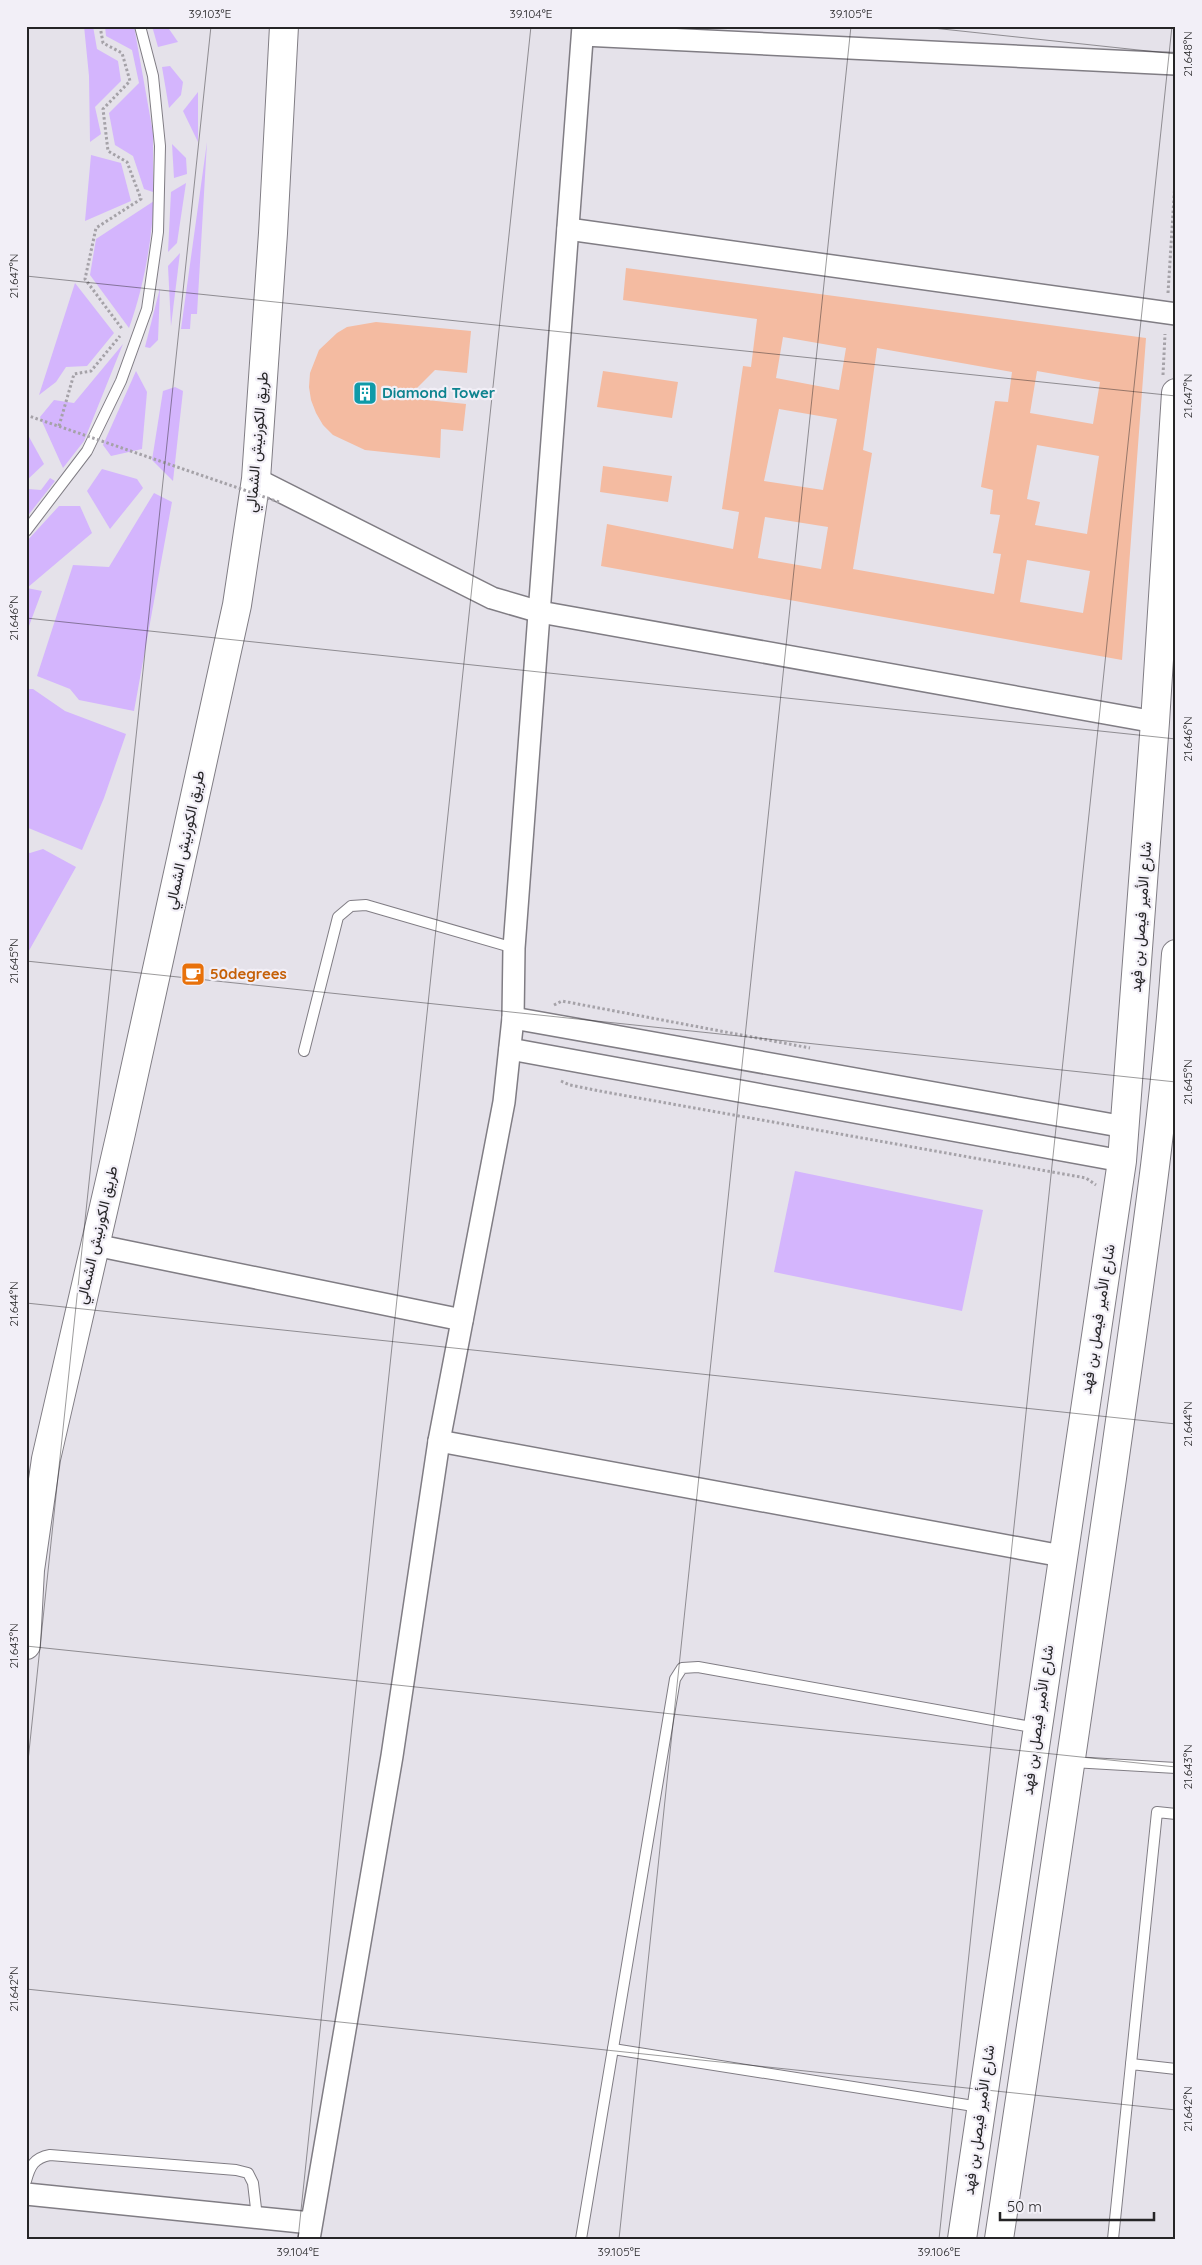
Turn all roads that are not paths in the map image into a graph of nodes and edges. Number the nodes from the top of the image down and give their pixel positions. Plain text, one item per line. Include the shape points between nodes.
1 (140, 26) edge
2 (284, 26) edge
3 (583, 30) edge
4 (1176, 64) edge
5 (568, 229) junction
6 (1176, 314) edge
7 (1176, 393) edge
8 (256, 479) junction
9 (26, 531) edge
10 (540, 612) junction
11 (1155, 722) junction
12 (514, 948) junction
13 (1176, 954) edge
14 (513, 1018) junction
15 (1173, 1040) edge
16 (510, 1049) junction
17 (304, 1051) dead end
18 (1125, 1127) junction
19 (1122, 1161) junction
20 (95, 1245) junction
21 (462, 1320) junction
22 (439, 1441) junction
23 (1062, 1556) junction
24 (26, 1645) edge
25 (1036, 1728) junction
26 (1071, 1762) junction
27 (1176, 1768) edge
28 (1176, 1814) edge
29 (1012, 1896) junction
30 (1050, 1903) junction
31 (613, 2049) junction
32 (1131, 2064) junction
33 (1176, 2069) edge
34 (981, 2107) junction
35 (26, 2181) edge
36 (26, 2194) edge
37 (257, 2218) junction
38 (310, 2231) edge
39 (581, 2239) edge
40 (962, 2239) edge
41 (999, 2239) edge
42 (1113, 2239) edge

1 - 9 lane via 153,76 160,146 158,232 147,310 121,381 87,451
2 - 8 main road, طريق الكورنيش الشمالي
3 - 4 street
3 - 5 street
5 - 6 street
5 - 10 street
7 - 11 main road, شارع الأمير فيصل بن فهد
8 - 10 street via 492,598
8 - 20 main road, طريق الكورنيش الشمالي via 237,605
10 - 11 street
10 - 12 street
11 - 18 main road, شارع الأمير فيصل بن فهد
12 - 14 street
12 - 17 lane via 366,905 351,906 338,917
13 - 15 main road
14 - 16 street
14 - 18 street
15 - 26 main road
16 - 19 street
16 - 21 street via 504,1102
18 - 19 main road, شارع الأمير فيصل بن فهد
19 - 23 main road, شارع الأمير فيصل بن فهد
20 - 21 street
20 - 24 main road, طريق الكورنيش الشمالي via 46,1459 30,1570
21 - 22 street
22 - 23 street
22 - 38 street via 392,1756
23 - 25 main road, شارع الأمير فيصل بن فهد
25 - 29 main road, شارع الأمير فيصل بن فهد
25 - 31 lane via 698,1667 682,1668 675,1679
26 - 27 lane
26 - 30 main road
28 - 32 lane via 1157,1812
29 - 30 main road
29 - 34 main road, شارع الأمير فيصل بن فهد
30 - 41 main road
31 - 34 lane
31 - 39 lane
32 - 33 lane
32 - 42 lane
34 - 40 main road, شارع الأمير فيصل بن فهد
35 - 37 lane via 30,2165 39,2157 50,2155 236,2170 248,2173 253,2183
36 - 37 street
37 - 38 street

